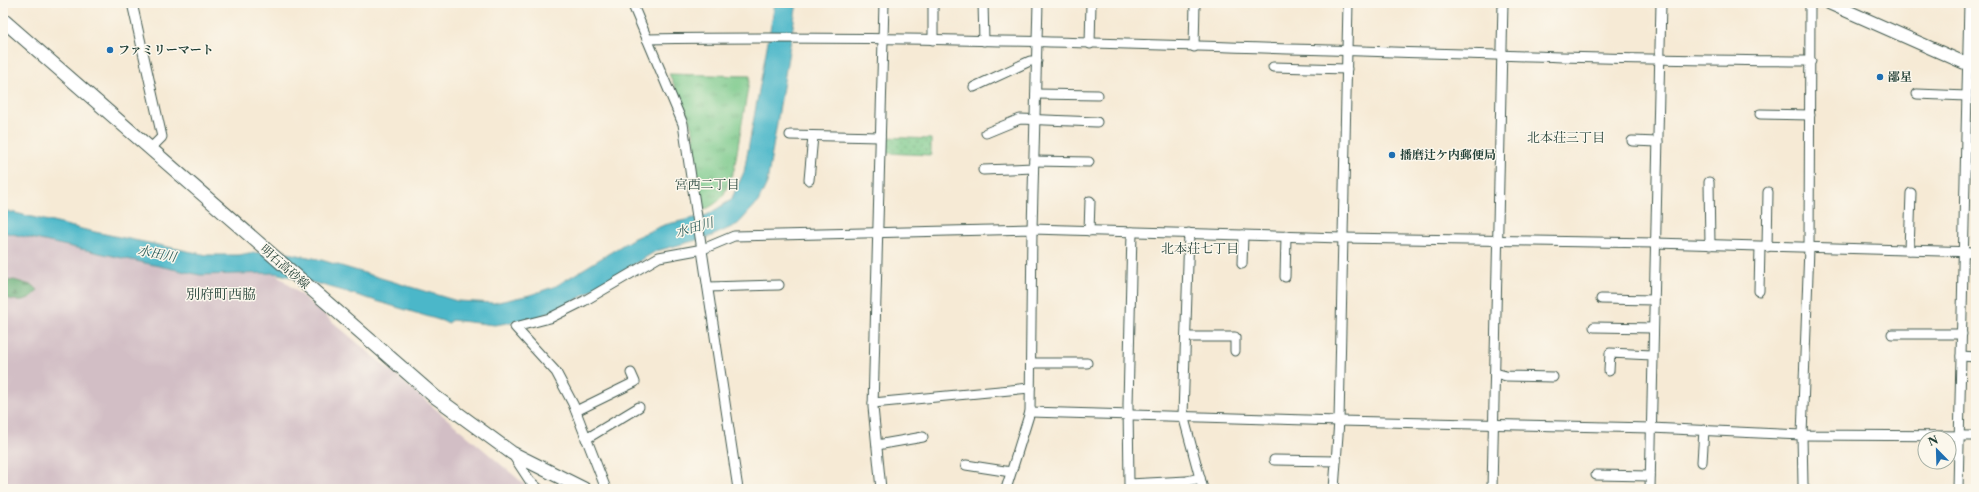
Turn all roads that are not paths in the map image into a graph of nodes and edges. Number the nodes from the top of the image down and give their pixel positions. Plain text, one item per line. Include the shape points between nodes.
1 (132, 3) edge
2 (632, 3) edge
3 (884, 3) edge
4 (933, 3) edge
5 (984, 3) edge
6 (1038, 3) edge
7 (1091, 3) edge
8 (1195, 3) edge
9 (1348, 3) edge
10 (1503, 3) edge
11 (1661, 3) edge
12 (1810, 3) edge
13 (1830, 3) edge
14 (1969, 3) edge
15 (3, 20) edge
16 (647, 39) junction
17 (882, 40) junction
18 (932, 40) junction
19 (984, 41) junction
20 (1038, 43) junction
21 (1090, 44) junction
22 (1194, 47) junction
23 (1347, 52) junction
24 (1502, 56) junction
25 (1660, 60) junction
26 (1037, 61) junction
27 (1811, 61) junction
28 (1972, 66) edge
29 (1273, 67) dead end
30 (1347, 69) junction
31 (974, 86) dead end
32 (1036, 94) junction
33 (1917, 94) dead end
34 (1098, 95) dead end
35 (1967, 96) junction
36 (1760, 114) dead end
37 (1810, 115) junction
38 (1035, 120) junction
39 (1097, 122) dead end
40 (986, 133) dead end
41 (790, 135) dead end
42 (813, 136) junction
43 (880, 137) junction
44 (1632, 141) dead end
45 (1658, 142) junction
46 (150, 149) junction
47 (1089, 162) dead end
48 (1034, 164) junction
49 (983, 170) dead end
50 (809, 180) dead end
51 (1709, 182) dead end
52 (1768, 192) dead end
53 (1911, 193) dead end
54 (1090, 201) dead end
55 (1032, 229) junction
56 (1089, 230) junction
57 (877, 232) junction
58 (1132, 232) junction
59 (1189, 233) junction
60 (1243, 235) junction
61 (1286, 236) junction
62 (1342, 238) junction
63 (1498, 241) junction
64 (1655, 243) junction
65 (1710, 245) junction
66 (1763, 247) junction
67 (1809, 248) junction
68 (703, 250) junction
69 (1909, 250) junction
70 (1964, 252) junction
71 (1976, 252) edge
72 (1242, 264) dead end
73 (1285, 278) dead end
74 (779, 285) dead end
75 (708, 287) junction
76 (1759, 291) dead end
77 (1601, 299) dead end
78 (1654, 300) junction
79 (1594, 327) dead end
80 (1653, 328) junction
81 (1892, 334) dead end
82 (1962, 334) junction
83 (1186, 337) junction
84 (1235, 350) dead end
85 (1652, 355) junction
86 (1961, 356) junction
87 (1976, 357) edge
88 (1031, 362) junction
89 (1087, 363) dead end
90 (1609, 371) dead end
91 (631, 373) dead end
92 (1495, 373) junction
93 (1553, 377) dead end
94 (1030, 388) junction
95 (873, 403) junction
96 (639, 407) dead end
97 (576, 411) junction
98 (1030, 412) junction
99 (1130, 414) junction
100 (1183, 415) junction
101 (1339, 421) junction
102 (1494, 425) junction
103 (1650, 428) junction
104 (1704, 430) junction
105 (1802, 435) junction
106 (923, 436) dead end
107 (1959, 436) junction
108 (1976, 436) edge
109 (586, 439) junction
110 (877, 445) junction
111 (512, 453) junction
112 (1274, 460) dead end
113 (1336, 460) junction
114 (1702, 462) dead end
115 (966, 465) dead end
116 (1011, 472) junction
117 (1596, 475) dead end
118 (1650, 476) junction
119 (1200, 478) junction
120 (539, 489) edge
121 (584, 489) edge
122 (606, 489) edge
123 (738, 489) edge
124 (881, 489) edge
125 (1006, 489) edge
126 (1203, 489) edge
127 (1334, 489) edge
128 (1492, 489) edge
129 (1650, 489) edge
130 (1804, 489) edge
131 (1958, 489) edge

1 - 46 street via 162,137
2 - 16 street
3 - 17 street
4 - 18 street
5 - 19 street
6 - 20 street
7 - 21 street
8 - 22 street
9 - 23 street
10 - 24 street
11 - 25 street
12 - 27 street
13 - 28 street
14 - 28 street
15 - 46 main road, 明石高砂線
16 - 17 street via 763,37
16 - 68 street via 683,124
17 - 18 street
17 - 43 street
18 - 19 street
19 - 20 street
20 - 21 street
20 - 26 street
21 - 22 street
22 - 23 street
23 - 24 street
23 - 30 street
24 - 25 street
24 - 63 street
25 - 27 street
25 - 45 street
26 - 31 street via 1030,61
26 - 32 street
27 - 37 street
28 - 35 street
29 - 30 street
30 - 62 street
32 - 34 street
32 - 38 street
33 - 35 street
35 - 70 street
36 - 37 street
37 - 67 street
38 - 39 street
38 - 40 street via 1020,119
38 - 48 street
41 - 42 street
42 - 43 street
42 - 50 street
43 - 57 street
44 - 45 street
45 - 64 street
46 - 111 main road, 明石高砂線 via 434,396
47 - 48 street
48 - 49 street
48 - 55 street
51 - 65 street
52 - 66 street
53 - 69 street
54 - 56 street
55 - 56 street
55 - 57 street
55 - 88 street
56 - 58 street
57 - 68 street via 734,236
57 - 95 street
58 - 59 street
58 - 99 street
59 - 60 street
59 - 83 street
60 - 61 street
60 - 72 street
61 - 62 street
61 - 73 street
62 - 63 street
62 - 101 street
63 - 64 street
63 - 92 street
64 - 65 street
64 - 78 street
65 - 66 street
66 - 67 street
66 - 76 street
67 - 69 street
67 - 105 street
68 - 75 street
68 - 97 street via 659,257 550,318 515,327 556,372
69 - 70 street
70 - 71 street
70 - 82 street
74 - 75 street
75 - 123 street
77 - 78 street
78 - 80 street
79 - 80 street
80 - 85 street
81 - 82 street
82 - 86 street
83 - 84 street via 1235,337
83 - 100 street
85 - 90 street via 1610,353
85 - 103 street
86 - 87 street
86 - 107 street
88 - 89 street
88 - 94 street
91 - 97 street via 635,382 622,385
92 - 93 street via 1506,376
92 - 102 street
94 - 95 street
94 - 98 street
95 - 110 street
96 - 109 street
97 - 109 street
98 - 99 street
98 - 116 street
99 - 100 street
99 - 119 street via 1129,484
100 - 101 street
100 - 119 street
101 - 102 street
101 - 113 street
102 - 103 street
102 - 128 street
103 - 104 street
103 - 118 street
104 - 105 street
104 - 114 street
105 - 107 street
105 - 130 street
106 - 110 street
107 - 108 street
107 - 131 street
109 - 122 street
110 - 124 street
111 - 120 street via 530,481
111 - 121 main road, 明石高砂線
112 - 113 street
113 - 127 street
115 - 116 street
116 - 125 street
117 - 118 street
118 - 129 street
119 - 126 street

